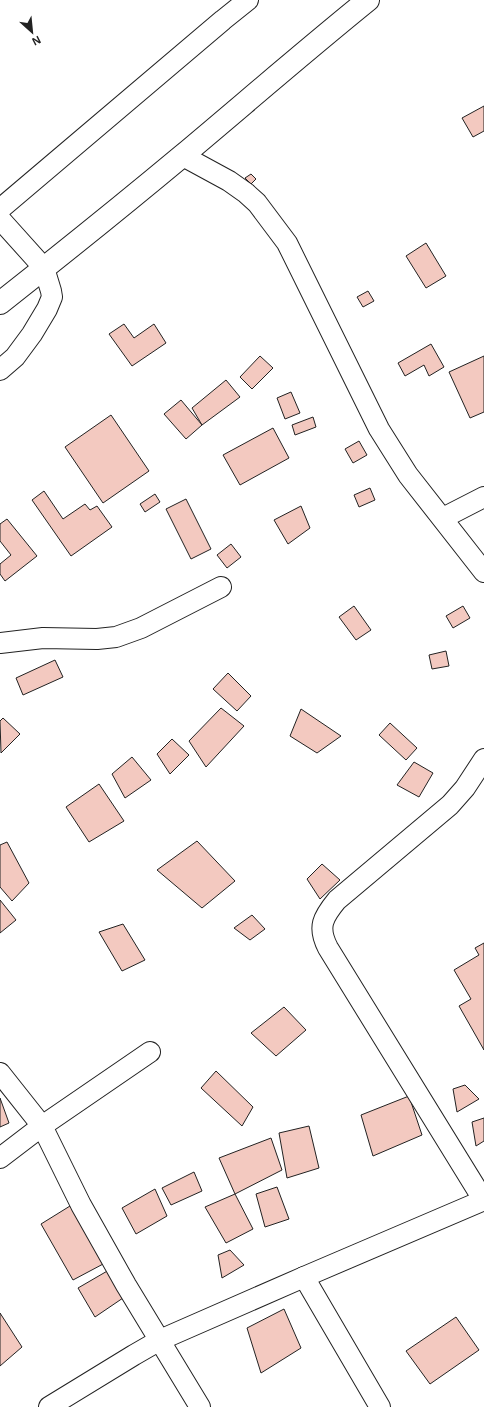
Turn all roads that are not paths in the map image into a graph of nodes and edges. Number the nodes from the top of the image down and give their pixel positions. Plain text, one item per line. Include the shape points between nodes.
1 (248, 0) edge
2 (368, 0) edge
3 (182, 156) junction
4 (0, 209) edge
5 (0, 219) edge
6 (44, 268) junction
7 (0, 303) edge
8 (0, 370) edge
9 (484, 497) edge
10 (442, 518) junction
11 (484, 572) edge
12 (221, 586) dead end
13 (0, 643) edge
14 (484, 759) edge
15 (150, 1052) dead end
16 (0, 1073) edge
17 (42, 1126) junction
18 (0, 1158) edge
19 (484, 1201) edge
20 (304, 1277) junction
21 (160, 1340) junction
22 (49, 1407) edge
23 (200, 1407) edge
24 (380, 1407) edge

1 - 4 street
2 - 3 main road
3 - 6 main road
3 - 10 street via 246,192 261,207 287,242 379,429 408,475
5 - 6 street
6 - 7 main road
6 - 8 street via 51,291 47,310 15,356
9 - 10 street
10 - 11 street
12 - 13 street via 141,628 116,637 43,638
14 - 19 street via 450,805 337,900 324,918 321,932 328,948
15 - 17 street
16 - 17 street
17 - 18 street
17 - 21 street via 81,1205 126,1286
19 - 20 street
20 - 21 street
20 - 24 street
21 - 22 street
21 - 23 street

